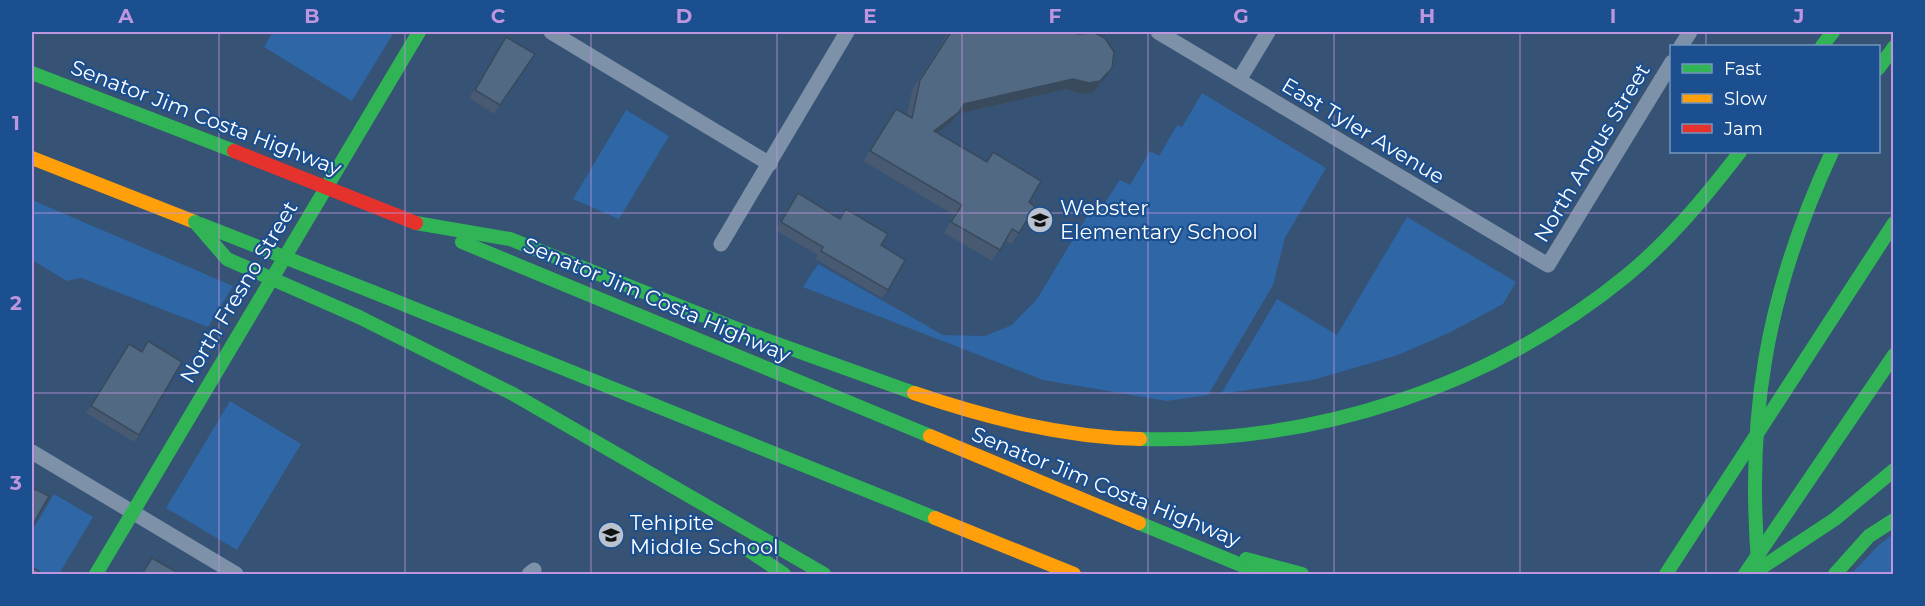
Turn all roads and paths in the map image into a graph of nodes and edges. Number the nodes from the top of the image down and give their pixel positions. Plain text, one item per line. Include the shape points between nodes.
1 (419, 32) edge
2 (551, 32) edge
3 (847, 32) edge
4 (1158, 32) edge
5 (1268, 32) edge
6 (1690, 32) edge
7 (1833, 32) edge
8 (1682, 45) edge
9 (1823, 45) edge
10 (1893, 47) edge
11 (1670, 64) edge
12 (1880, 66) edge
13 (32, 73) edge
14 (1239, 80) junction
15 (1739, 153) edge
16 (1832, 153) edge
17 (32, 158) edge
18 (770, 164) junction
19 (195, 222) junction
20 (416, 223) junction
21 (1893, 223) edge
22 (721, 244) dead end
23 (1548, 265) joint
24 (1893, 355) edge
25 (590, 438) junction
26 (32, 452) edge
27 (1893, 470) edge
28 (133, 512) junction
29 (1893, 520) edge
30 (718, 530) dead end
31 (737, 543) dead end
32 (1187, 543) junction
33 (96, 574) edge
34 (236, 574) edge
35 (784, 574) edge
36 (824, 574) edge
37 (1074, 574) edge
38 (1263, 574) edge
39 (1302, 574) edge
40 (1666, 574) edge
41 (1745, 574) edge
42 (1752, 574) edge
43 (1760, 574) edge
44 (1835, 574) edge

1 - 28 main road, North Fresno Street
2 - 18 street
3 - 18 street
4 - 14 street, East Tyler Avenue
5 - 14 street
6 - 8 street
7 - 9 main road
10 - 12 main road
11 - 23 street, North Angus Street
13 - 20 main road, Senator Jim Costa Highway, bridge
14 - 23 street, East Tyler Avenue
15 - 20 main road via 1685,220 1639,263 1544,336 1495,361 1419,396 1336,420 1274,431 1156,441 1100,438 986,415 715,321 507,238
16 - 43 main road, bridge via 1795,239 1775,304 1764,363 1753,438
17 - 19 main road
18 - 22 street
19 - 25 main road, bridge via 227,259 358,317 513,394
19 - 37 main road, bridge
20 - 32 main road, Senator Jim Costa Highway
21 - 40 main road
24 - 41 main road
25 - 30 main road
25 - 36 main road
26 - 28 street
27 - 42 main road via 1835,519
28 - 33 main road, North Fresno Street
28 - 34 street
29 - 44 main road via 1869,536
31 - 35 main road
32 - 38 main road, Senator Jim Costa Highway
32 - 39 main road

